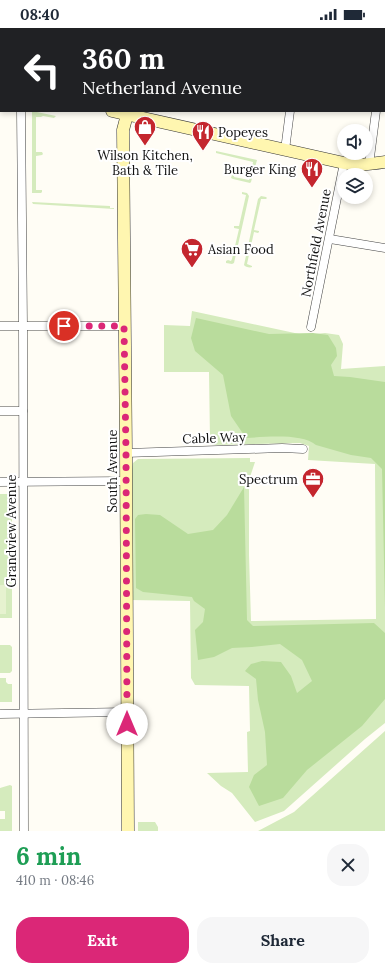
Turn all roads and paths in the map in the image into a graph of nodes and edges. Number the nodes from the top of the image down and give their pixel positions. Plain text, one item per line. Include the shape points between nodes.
1 (21, 112) edge
2 (290, 112) edge
3 (376, 112) edge
4 (127, 113) edge
5 (285, 150) junction
6 (385, 162) edge
7 (344, 163) junction
8 (369, 165) junction
9 (330, 239) junction
10 (385, 248) edge
11 (0, 326) edge
12 (23, 326) junction
13 (124, 326) junction
14 (311, 327) dead end
15 (0, 411) edge
16 (23, 411) junction
17 (304, 448) dead end
18 (126, 453) junction
19 (126, 481) junction
20 (0, 482) edge
21 (23, 482) junction
22 (127, 712) junction
23 (0, 714) edge
24 (24, 714) junction
25 (24, 831) edge
26 (128, 831) edge

1 - 12 street, Grandview Avenue
2 - 5 street
3 - 8 street
4 - 5 street
4 - 13 street, South Avenue via 123,130
5 - 7 street
6 - 8 street
7 - 8 street
7 - 9 street, Northfield Avenue
9 - 10 street
9 - 14 street, Northfield Avenue
11 - 12 street
12 - 13 street
12 - 16 street, Grandview Avenue
13 - 18 street, South Avenue
15 - 16 street
16 - 21 street, Grandview Avenue
17 - 18 street, Cable Way
18 - 19 street, South Avenue
19 - 21 street
19 - 22 street, South Avenue
20 - 21 street
21 - 24 street, Grandview Avenue
22 - 24 street
22 - 26 street, South Avenue
23 - 24 street
24 - 25 street, Grandview Avenue

